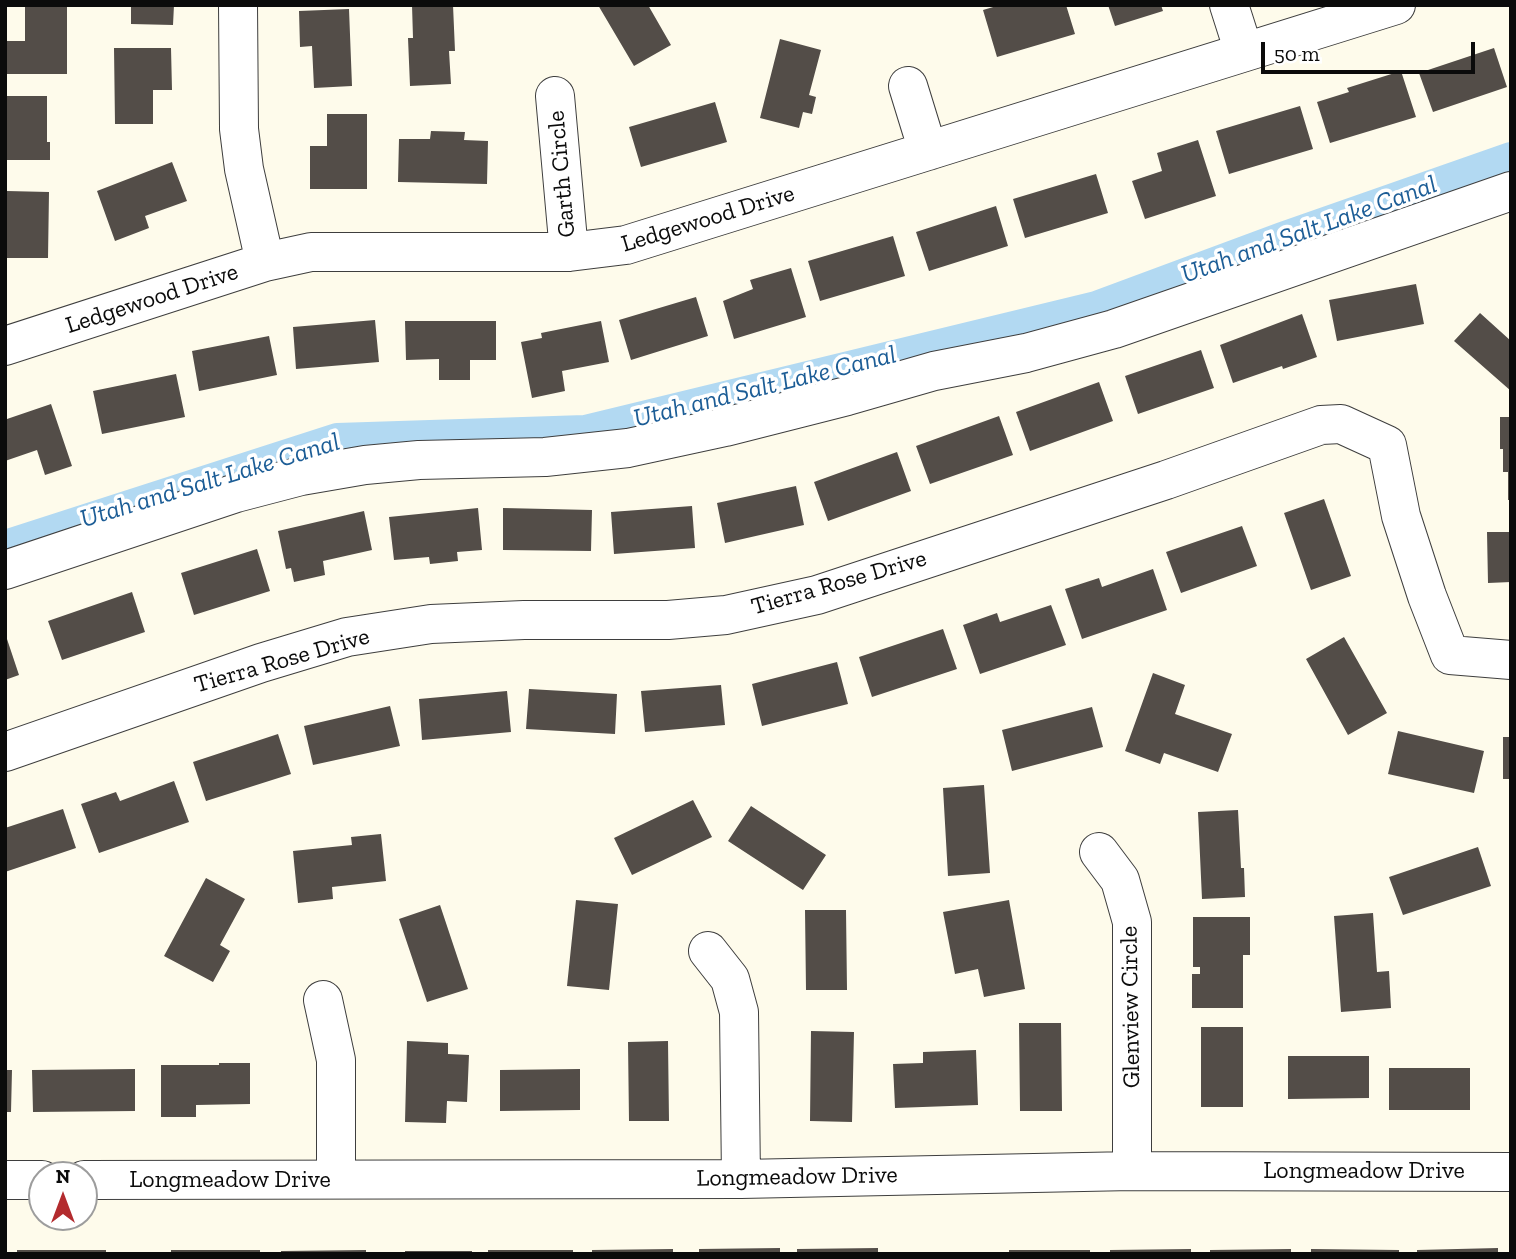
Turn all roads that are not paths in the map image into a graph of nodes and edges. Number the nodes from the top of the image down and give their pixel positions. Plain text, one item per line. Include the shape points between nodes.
1 (238, 5) edge
2 (1229, 5) edge
3 (1396, 5) edge
4 (1244, 52) junction
5 (908, 86) dead end
6 (555, 96) dead end
7 (928, 151) junction
8 (1511, 191) edge
9 (569, 252) junction
10 (265, 262) junction
11 (5, 346) edge
12 (5, 570) edge
13 (1511, 660) edge
14 (5, 752) edge
15 (1099, 852) dead end
16 (708, 951) dead end
17 (323, 1000) dead end
18 (1132, 1171) junction
19 (1511, 1172) edge
20 (336, 1179) junction
21 (741, 1179) junction
22 (5, 1180) edge
23 (28, 1180) edge
24 (98, 1180) edge

1 - 10 street via 242,156
2 - 4 street
3 - 4 street, Ledgewood Drive
4 - 7 street, Ledgewood Drive
5 - 7 street
6 - 9 street, Garth Circle
7 - 9 street, Ledgewood Drive via 625,245
8 - 12 street via 1114,329 1026,353 934,371 628,448 545,457 419,460 301,476
9 - 10 street, Ledgewood Drive via 311,252
10 - 11 street, Ledgewood Drive
13 - 14 street, Tierra Rose Drive via 1450,655 1401,516 1387,445 1341,424 1321,425 817,595 726,615 431,624 347,637
15 - 18 street, Glenview Circle via 1121,880 1132,922
16 - 21 street via 730,979 739,1012
17 - 20 street via 335,1060
18 - 19 street, Longmeadow Drive
18 - 21 street, Longmeadow Drive
20 - 21 street, Longmeadow Drive
20 - 24 street, Longmeadow Drive
22 - 23 street

